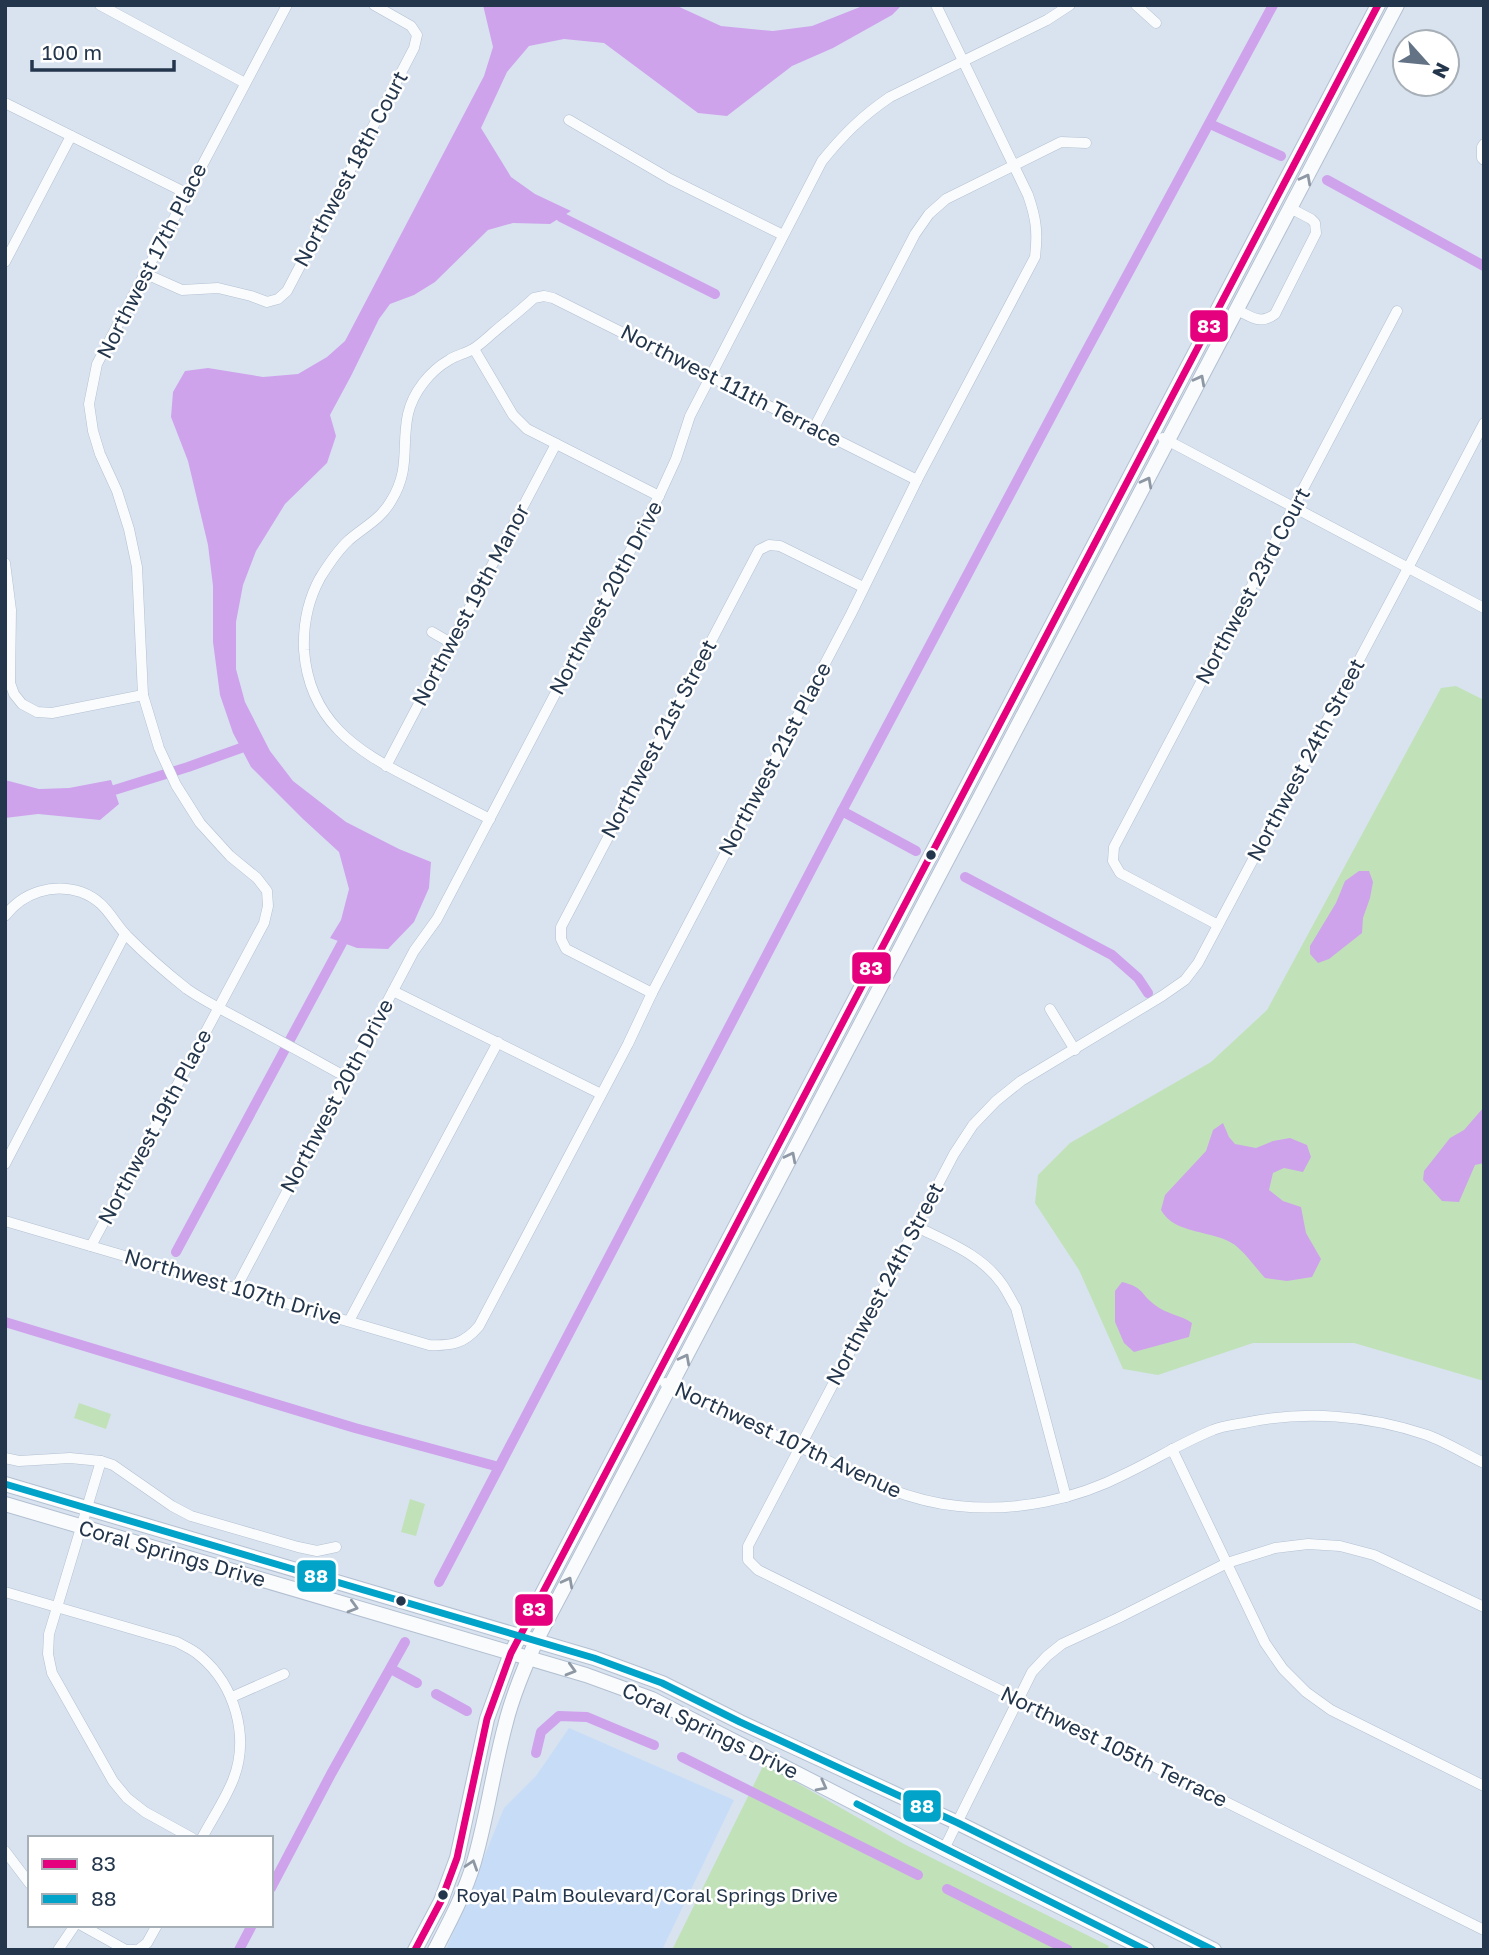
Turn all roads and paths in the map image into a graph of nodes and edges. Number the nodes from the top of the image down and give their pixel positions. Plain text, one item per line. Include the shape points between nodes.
1 (100, 5) edge
2 (287, 5) edge
3 (374, 5) edge
4 (936, 5) edge
5 (1070, 5) edge
6 (1136, 5) edge
7 (1378, 5) edge
8 (1397, 5) edge
9 (1156, 23) dead end
10 (963, 60) junction
11 (245, 83) junction
12 (5, 103) edge
13 (569, 120) dead end
14 (71, 136) junction
15 (1086, 143) dead end
16 (1484, 144) edge
17 (1483, 159) edge
18 (1012, 164) junction
19 (187, 193) junction
20 (1290, 208) junction
21 (783, 235) junction
22 (5, 262) edge
23 (146, 275) junction
24 (1237, 310) junction
25 (1397, 311) dead end
26 (474, 349) junction
27 (711, 376) junction
28 (1484, 423) edge
29 (814, 428) junction
30 (1153, 433) junction
31 (1168, 441) junction
32 (556, 444) junction
33 (917, 480) junction
34 (659, 496) junction
35 (1294, 507) junction
36 (5, 563) edge
37 (1408, 568) junction
38 (863, 587) junction
39 (1484, 608) edge
40 (432, 632) dead end
41 (451, 643) junction
42 (144, 695) junction
43 (386, 766) junction
44 (489, 819) junction
45 (5, 916) edge
46 (1218, 925) junction
47 (125, 934) junction
48 (393, 991) junction
49 (652, 993) junction
50 (219, 1007) junction
51 (1050, 1009) dead end
52 (498, 1042) junction
53 (1075, 1050) junction
54 (346, 1077) junction
55 (601, 1094) junction
56 (5, 1164) edge
57 (5, 1222) edge
58 (916, 1227) junction
59 (91, 1246) junction
60 (236, 1288) junction
61 (349, 1321) junction
62 (461, 1341) joint
63 (655, 1378) junction
64 (671, 1385) junction
65 (800, 1447) junction
66 (1172, 1449) junction
67 (5, 1458) edge
68 (101, 1461) junction
69 (1484, 1463) edge
70 (5, 1484) edge
71 (1066, 1497) junction
72 (5, 1504) edge
73 (86, 1507) junction
74 (81, 1527) junction
75 (337, 1547) dead end
76 (748, 1560) joint
77 (1227, 1563) junction
78 (5, 1592) edge
79 (57, 1607) junction
80 (1484, 1607) edge
81 (520, 1636) junction
82 (536, 1641) junction
83 (511, 1653) junction
84 (529, 1658) junction
85 (284, 1674) dead end
86 (232, 1697) junction
87 (1019, 1700) junction
88 (1484, 1786) edge
89 (958, 1823) junction
90 (188, 1836) edge
91 (203, 1836) edge
92 (944, 1849) junction
93 (5, 1851) edge
94 (28, 1881) edge
95 (74, 1927) edge
96 (85, 1927) edge
97 (156, 1927) edge
98 (1484, 1930) edge
99 (58, 1950) edge
100 (136, 1950) edge
101 (415, 1950) edge
102 (435, 1950) edge
103 (1147, 1950) edge
104 (1214, 1950) edge

1 - 11 street
2 - 11 street, Northwest 17th Place
3 - 23 street, Northwest 18th Court via 411,26 417,35 414,48 287,291 267,302 218,288 182,290
4 - 10 street, Northwest 21st Place
5 - 10 street, Northwest 20th Drive
6 - 9 street
7 - 30 main road
20 -> 8 main road
10 - 18 street, Northwest 21st Place
10 - 21 street, Northwest 20th Drive via 890,97 845,133 822,161
11 - 19 street, Northwest 17th Place
12 - 14 street
13 - 21 street via 670,179
14 - 19 street
14 - 22 street
15 - 18 street via 1061,142
16 - 17 street
18 - 29 street via 946,199 929,215
18 - 33 street, Northwest 21st Place via 1035,215 1035,257
19 - 23 street, Northwest 17th Place
20 - 24 main road
20 - 24 street via 1311,219 1316,233 1275,314 1267,320
21 - 27 street, Northwest 20th Drive
23 - 42 street, Northwest 17th Place via 97,365 89,404 137,567
31 -> 24 main road
25 - 35 street, Northwest 23rd Court
26 - 27 street, Northwest 111th Terrace via 534,298 544,296
26 - 32 street via 513,415 527,429
26 - 43 street via 449,359 428,376 416,394 408,413 404,474 398,490 379,518 331,561 308,607 303,636 305,667 323,713 341,735
27 - 29 street, Northwest 111th Terrace
27 - 34 street, Northwest 20th Drive
28 - 37 street, Northwest 24th Street
29 - 33 street, Northwest 111th Terrace
30 - 31 street
30 - 63 main road
31 - 35 street
64 -> 31 main road
32 - 34 street
32 - 41 street, Northwest 19th Manor
33 - 38 street, Northwest 21st Place
34 - 44 street, Northwest 20th Drive
35 - 37 street
35 - 46 street, Northwest 23rd Court via 1114,847 1113,861 1120,873
36 - 42 street via 11,610 10,682 22,704 52,713
37 - 39 street
37 - 46 street, Northwest 24th Street
38 - 49 street, Northwest 21st Place
38 - 49 street, Northwest 21st Street via 780,546 759,550 630,793 561,927 561,939 566,949
40 - 41 street
41 - 43 street, Northwest 19th Manor
42 - 50 street, Northwest 17th Place via 159,748 176,785 200,823 267,891 264,923
43 - 44 street
44 - 48 street, Northwest 20th Drive
45 - 47 street via 26,897 61,889 98,901
46 - 53 street, Northwest 24th Street via 1185,980
47 - 50 street via 188,989
47 - 56 street
48 - 52 street
48 - 54 street, Northwest 20th Drive
49 - 55 street, Northwest 21st Place
50 - 54 street
50 - 59 street, Northwest 19th Place
51 - 53 street
52 - 55 street
52 - 61 street
53 - 58 street, Northwest 24th Street via 1021,1081 974,1125
54 - 60 street, Northwest 20th Drive
55 - 62 street, Northwest 21st Place via 479,1326
57 - 59 street, Northwest 107th Drive
58 - 65 street, Northwest 24th Street
58 - 71 street via 971,1254 1002,1284 1016,1308
59 - 60 street, Northwest 107th Drive
60 - 61 street, Northwest 107th Drive
61 - 62 street, Northwest 107th Drive via 429,1345
63 - 64 street, Northwest 107th Avenue
63 - 81 main road
64 - 65 street, Northwest 107th Avenue
82 -> 64 main road
65 - 71 street, Northwest 107th Avenue via 880,1487 919,1499 995,1506
65 - 76 street, Northwest 24th Street via 748,1546
66 - 69 street, Northwest 107th Avenue via 1215,1429 1310,1415 1390,1425 1429,1436
66 - 71 street, Northwest 107th Avenue via 1096,1488
66 - 77 street
67 - 68 street
68 - 73 street
68 - 75 street via 191,1516 298,1547 317,1551
70 - 73 main road, Coral Springs Drive
72 - 74 main road, Coral Springs Drive
73 - 74 street
73 - 81 main road, Coral Springs Drive
74 - 79 street
74 -> 83 main road, Coral Springs Drive
76 - 87 street, Northwest 105th Terrace via 758,1570
77 - 80 street via 1275,1548 1340,1546 1374,1555
77 - 87 street via 1062,1644 1032,1672
77 - 88 street via 1265,1643 1306,1692 1331,1710
78 - 79 street
79 - 86 street via 177,1642 200,1655
79 - 90 street via 49,1633 52,1674 113,1781 145,1812
81 - 82 main road, Coral Springs Drive
81 - 83 main road
82 - 84 main road
82 - 89 main road, Coral Springs Drive via 662,1683
83 - 84 main road, Coral Springs Drive
83 - 101 main road via 487,1719 457,1858
84 -> 92 main road, Coral Springs Drive via 652,1699
102 -> 84 main road via 473,1865 505,1724
85 - 86 street
86 - 91 street via 239,1727 237,1766
87 - 89 street
87 - 98 street, Northwest 105th Terrace
89 - 92 street
89 - 104 main road, Coral Springs Drive
92 - 103 main road, Coral Springs Drive
93 - 94 street
95 - 99 street
96 - 100 street via 126,1950
97 - 100 street via 148,1943

